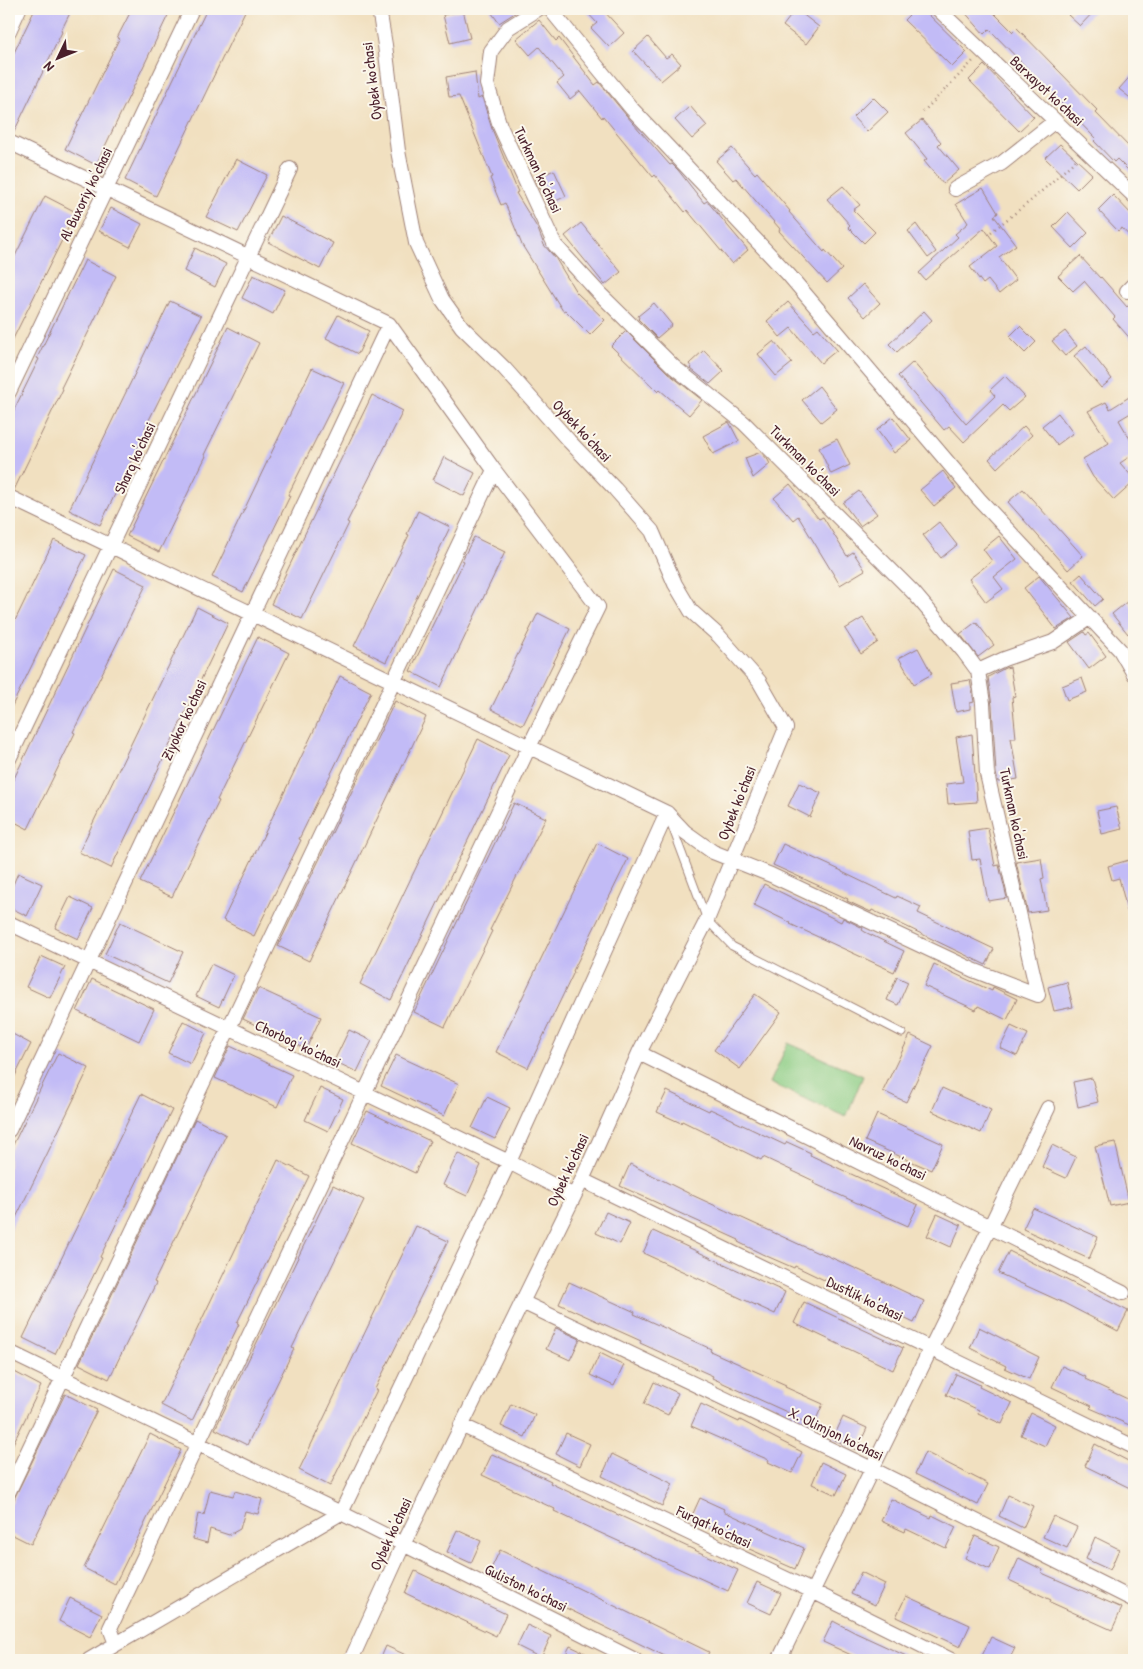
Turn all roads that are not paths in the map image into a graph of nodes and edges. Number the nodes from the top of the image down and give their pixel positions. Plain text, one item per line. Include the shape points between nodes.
1 (19, 9) edge
2 (192, 9) edge
3 (379, 9) edge
4 (538, 9) edge
5 (550, 9) edge
6 (938, 9) edge
7 (9, 31) edge
8 (1055, 121) junction
9 (9, 142) edge
10 (290, 169) dead end
11 (106, 189) junction
12 (956, 189) dead end
13 (1134, 196) edge
14 (248, 257) junction
15 (389, 324) junction
16 (9, 392) edge
17 (494, 470) junction
18 (9, 497) edge
19 (111, 547) junction
20 (252, 614) junction
21 (1089, 618) junction
22 (978, 671) junction
23 (1134, 674) edge
24 (394, 683) junction
25 (529, 747) junction
26 (9, 759) edge
27 (667, 813) junction
28 (732, 860) junction
29 (707, 920) junction
30 (9, 923) edge
31 (88, 961) junction
32 (228, 1028) junction
33 (902, 1033) dead end
34 (639, 1053) junction
35 (364, 1093) junction
36 (1048, 1108) dead end
37 (9, 1130) edge
38 (509, 1162) junction
39 (582, 1180) junction
40 (574, 1196) junction
41 (990, 1227) junction
42 (1123, 1293) dead end
43 (522, 1302) junction
44 (930, 1349) junction
45 (9, 1352) edge
46 (63, 1379) junction
47 (461, 1425) junction
48 (199, 1444) junction
49 (1134, 1447) edge
50 (872, 1469) junction
51 (9, 1491) edge
52 (341, 1513) junction
53 (402, 1545) junction
54 (812, 1592) junction
55 (1134, 1600) edge
56 (116, 1644) junction
57 (89, 1660) edge
58 (351, 1660) edge
59 (635, 1660) edge
60 (779, 1660) edge
61 (951, 1660) edge

1 - 7 street
2 - 11 street, Al Buxoriy ko'chasi
3 - 28 street, Oybek ko'chasi via 398,151 416,243 442,299 462,327 504,368 652,531 690,611 720,636 759,681 786,728
4 - 22 street, Turkman ko'chasi via 508,28 491,51 487,84 500,126 555,245 674,367 744,423 832,510 912,592
5 - 21 street via 632,109 788,274 979,499
6 - 8 street, Barxayot ko'chasi
8 - 12 street via 1002,163
8 - 13 street, Barxayot ko'chasi
9 - 11 street
10 - 14 street, Sharq ko'chasi
11 - 14 street
11 - 16 street, Al Buxoriy ko'chasi
14 - 15 street
14 - 19 street, Sharq ko'chasi
15 - 17 street
15 - 20 street, Ziyokor ko'chasi
17 - 24 street
17 - 25 street via 598,608
18 - 19 street
19 - 20 street
19 - 26 street, Sharq ko'chasi
20 - 24 street
20 - 31 street, Ziyokor ko'chasi
21 - 22 street via 1052,642
21 - 23 street via 1120,650
22 - 28 street, Turkman ko'chasi via 987,774 1038,995 973,970 771,874
24 - 25 street
24 - 32 street
25 - 27 street
25 - 35 street
27 - 28 street via 685,832 713,852
27 - 29 lane
27 - 38 street
28 - 29 street, Oybek ko'chasi
29 - 33 lane via 732,946
29 - 34 street, Oybek ko'chasi
30 - 31 street, Chorbog' ko'chasi
31 - 32 street, Chorbog' ko'chasi
31 - 37 street, Ziyokor ko'chasi
32 - 35 street, Chorbog' ko'chasi
32 - 46 street
34 - 39 street, Oybek ko'chasi
34 - 41 street, Navruz ko'chasi
35 - 38 street, Chorbog' ko'chasi
35 - 48 street
36 - 41 street
38 - 40 street, Chorbog' ko'chasi
38 - 52 street
39 - 40 street, Oybek ko'chasi
39 - 44 street, Dustlik ko'chasi
40 - 43 street, Oybek ko'chasi
41 - 42 street, Navruz ko'chasi
41 - 44 street
43 - 47 street, Oybek ko'chasi
43 - 50 street, X. Olimjon ko'chasi
44 - 49 street, Dustlik ko'chasi
44 - 50 street
45 - 46 street, Guliston ko'chasi
46 - 48 street, Guliston ko'chasi
46 - 51 street
47 - 53 street, Oybek ko'chasi
47 - 54 street, Furqat ko'chasi
48 - 52 street, Guliston ko'chasi
48 - 56 street via 110,1628
50 - 54 street
50 - 55 street, X. Olimjon ko'chasi
52 - 53 street, Guliston ko'chasi
52 - 56 street
53 - 58 street, Oybek ko'chasi
53 - 59 street, Guliston ko'chasi
54 - 60 street
54 - 61 street, Furqat ko'chasi
56 - 57 street

